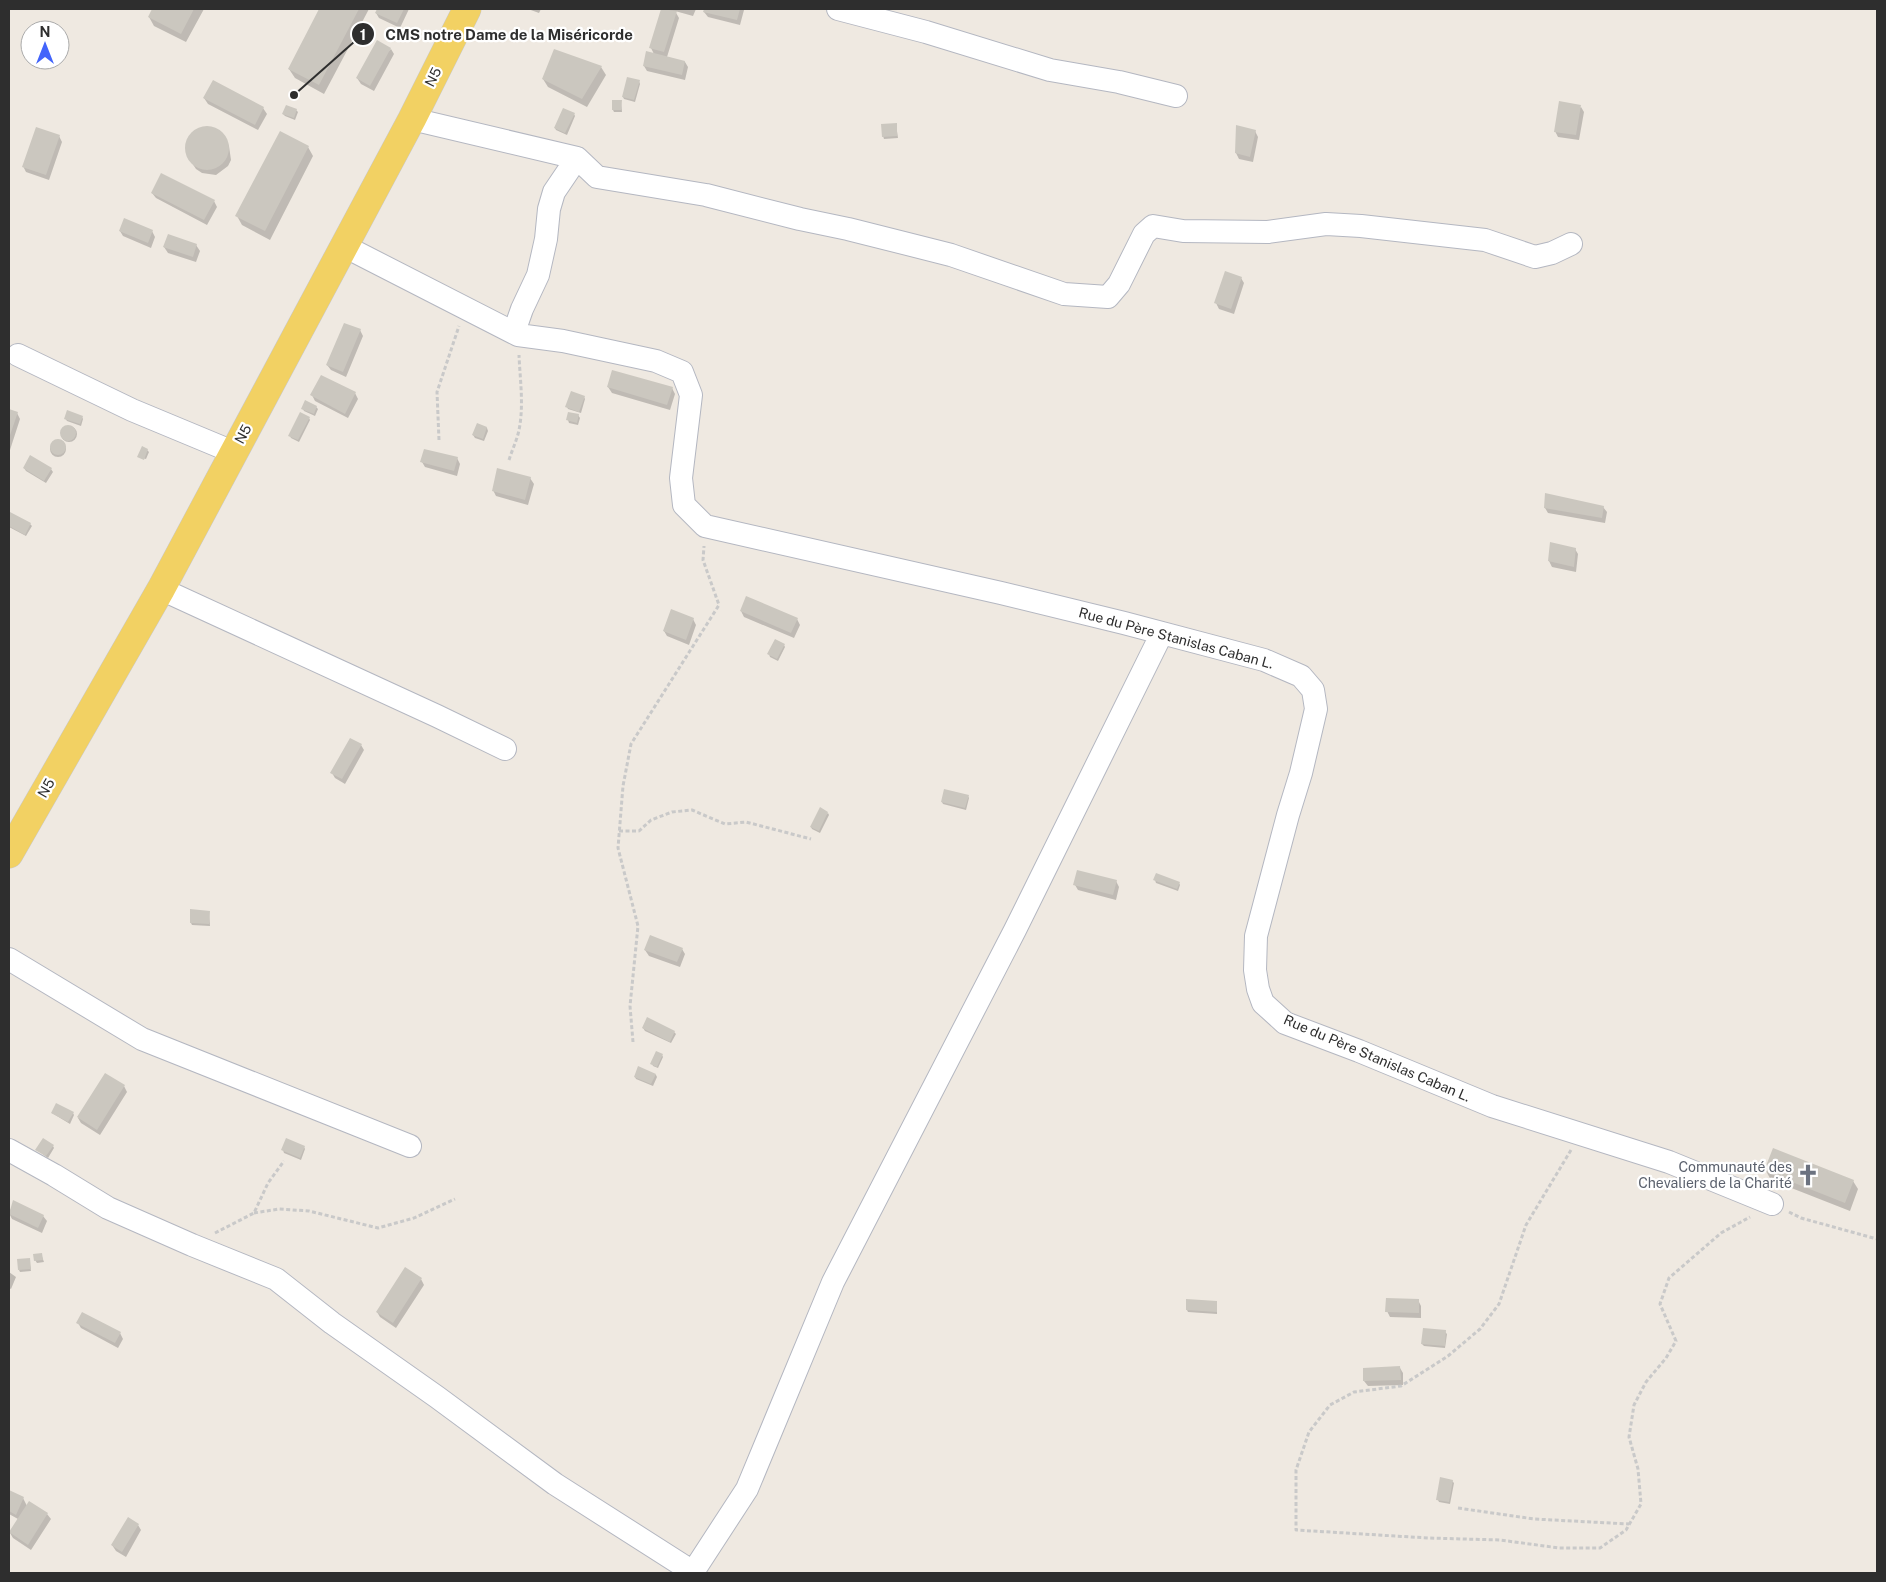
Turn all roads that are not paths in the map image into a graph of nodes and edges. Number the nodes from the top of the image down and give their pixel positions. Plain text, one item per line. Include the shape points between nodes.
1 (467, 9) edge
2 (838, 9) edge
3 (1176, 96) dead end
4 (412, 119) junction
5 (577, 158) junction
6 (1571, 244) dead end
7 (344, 246) junction
8 (516, 333) junction
9 (18, 355) dead end
10 (233, 452) junction
11 (161, 588) junction
12 (1162, 633) junction
13 (505, 750) dead end
14 (9, 854) edge
15 (9, 959) edge
16 (410, 1146) dead end
17 (9, 1150) edge
18 (1772, 1204) road end

1 - 4 main road, N5 / N5
2 - 3 street via 1050,70
4 - 5 street
4 - 7 main road, N5 / N5
5 - 6 street via 598,177 706,195 951,254 1064,294 1108,297 1120,284 1144,234 1153,226 1268,232 1326,224 1361,226 1485,240 1535,257
5 - 8 street via 554,192 538,275 522,309
7 - 8 street
7 - 10 main road, N5 / N5
8 - 12 street, Rue du Père Stanislas Caban L. via 656,361 682,372 691,395 681,478 684,505 705,526
9 - 10 street via 132,410
10 - 11 main road, N5 / N5
11 - 13 street
11 - 14 main road, N5 / N5
12 - 17 street via 1015,930 833,1282 747,1489 693,1572 555,1484 276,1279 108,1208
12 - 18 street, Rue du Père Stanislas Caban L. via 1264,660 1292,671 1309,683 1315,697 1316,709 1301,773 1256,936 1258,989 1264,1003 1285,1023 1492,1106 1669,1162
15 - 16 street via 142,1039

